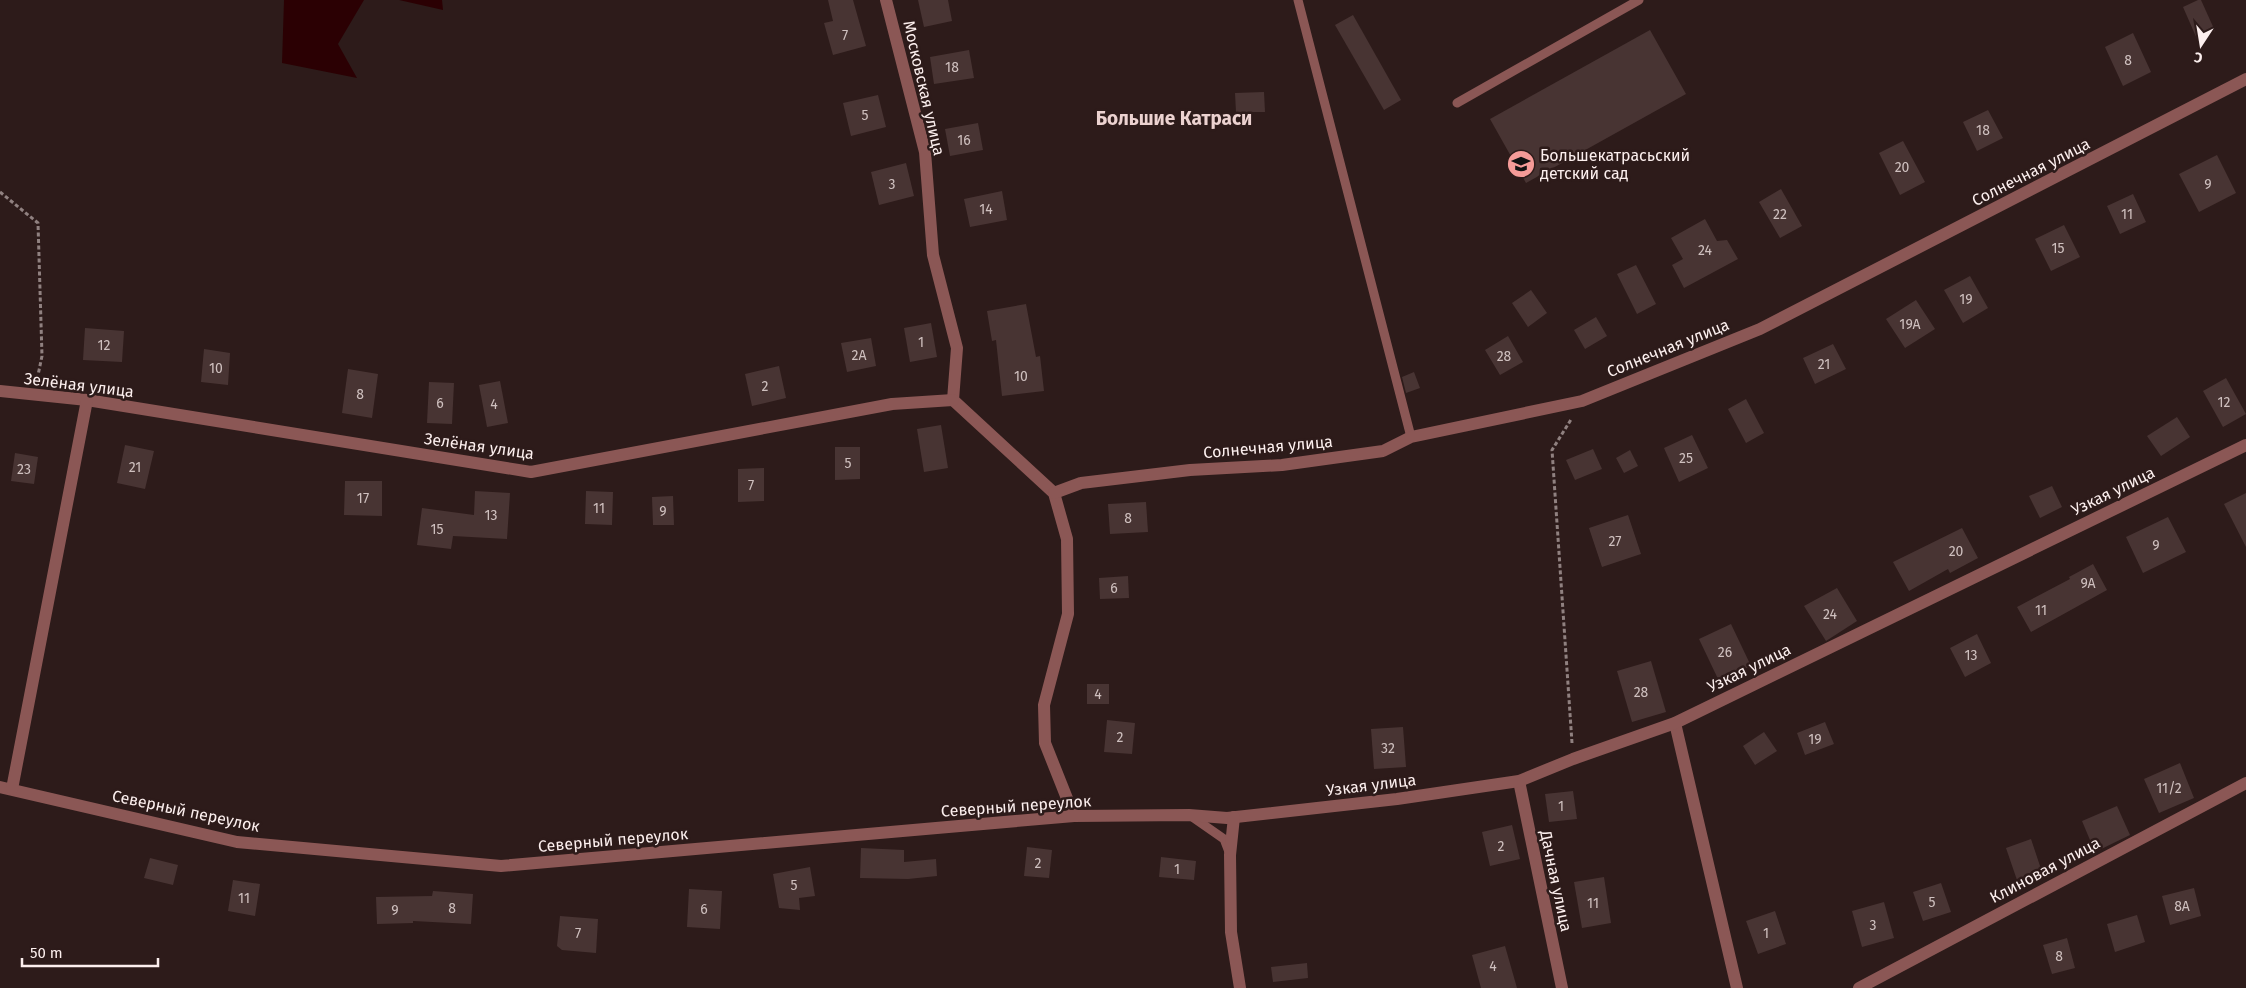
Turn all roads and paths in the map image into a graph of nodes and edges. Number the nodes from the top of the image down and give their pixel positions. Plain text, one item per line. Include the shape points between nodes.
1 (886, 0) edge
2 (1298, 0) edge
3 (1639, 0) edge
4 (2246, 80) edge
5 (1457, 103) dead end
6 (0, 192) edge
7 (0, 391) edge
8 (33, 395) junction
9 (87, 400) junction
10 (953, 400) junction
11 (1582, 401) junction
12 (1411, 437) junction
13 (2246, 445) edge
14 (1054, 493) junction
15 (1675, 723) junction
16 (1573, 759) junction
17 (1518, 781) junction
18 (2246, 783) edge
19 (6, 788) edge
20 (1189, 815) junction
21 (1074, 816) junction
22 (1234, 817) junction
23 (1230, 855) junction
24 (1240, 988) edge
25 (1562, 988) edge
26 (1737, 988) edge
27 (1859, 988) edge

1 - 10 street, Московская улица via 925,152 933,255 957,348
2 - 12 lane
3 - 5 lane
4 - 11 street, Солнечная улица via 1760,329
6 - 8 path via 38,223 42,356
7 - 8 street, Зелёная улица
8 - 9 street, Зелёная улица
9 - 10 street, Зелёная улица via 531,472 892,404
9 - 19 street
10 - 14 street
11 - 12 street, Солнечная улица
11 - 16 path via 1552,450
12 - 14 street, Солнечная улица via 1383,451 1282,466 1190,470 1081,483
13 - 15 street, Узкая улица
14 - 21 street via 1067,539 1068,614 1044,705 1046,743
15 - 16 street, Узкая улица
15 - 26 street
16 - 17 street, Узкая улица
17 - 22 street, Узкая улица via 1396,799
17 - 25 street, Дачная улица
18 - 27 street, Клиновая улица
19 - 21 street, Северный переулок via 237,842 501,866
20 - 21 street, Северный переулок
20 - 22 street, Северный переулок
20 - 23 lane via 1224,839
22 - 23 street
23 - 24 street via 1231,932

